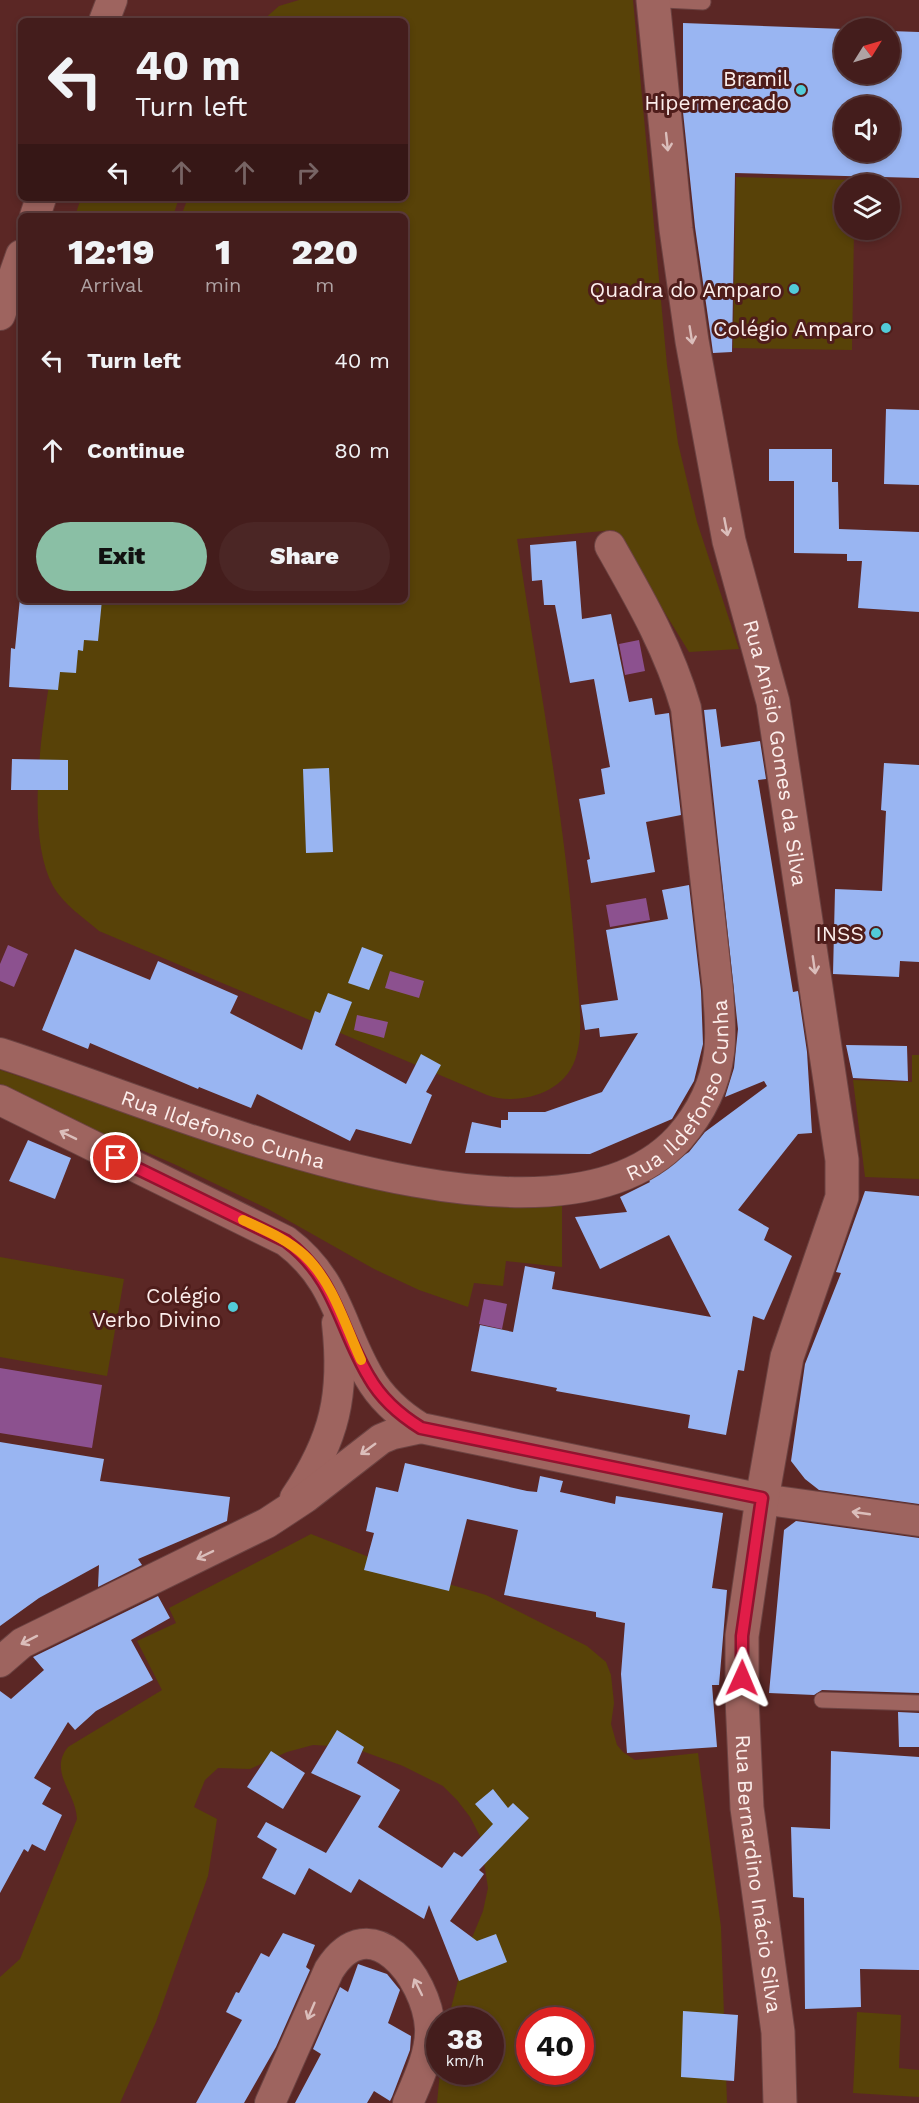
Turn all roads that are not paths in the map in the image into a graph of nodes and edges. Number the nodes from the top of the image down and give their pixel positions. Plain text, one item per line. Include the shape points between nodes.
1 (112, 0) edge
2 (653, 0) edge
3 (664, 0) edge
4 (703, 2) dead end
5 (105, 18) edge
6 (18, 264) edge
7 (0, 315) edge
8 (610, 546) dead end
9 (0, 1053) edge
10 (0, 1100) edge
11 (333, 1297) junction
12 (421, 1428) junction
13 (762, 1498) junction
14 (279, 1516) junction
15 (919, 1521) edge
16 (0, 1662) edge
17 (822, 1700) dead end
18 (919, 1703) edge
19 (270, 2103) edge
20 (408, 2103) edge
21 (780, 2103) edge

1 - 5 street
2 -> 13 street, Rua Anísio Gomes da Silva via 676,229 692,341 729,541 773,702 842,1160 842,1197 787,1357
3 - 4 lane
6 - 7 street
8 - 9 street, Rua Ildefonso Cunha via 676,672 686,708 718,990 721,1027 714,1077 702,1106 666,1152 620,1179 574,1190 518,1192 405,1181 294,1153
11 -> 10 street via 316,1268 286,1241
11 - 12 street via 374,1385 390,1406
11 - 14 street via 339,1357 332,1429 307,1481
12 - 13 street
12 -> 14 street via 381,1439
15 -> 13 street
13 - 21 street, Rua Bernardino Inácio Silva via 742,1636 742,1698 747,1808 778,2032
14 -> 16 street via 22,1643
17 - 18 lane
20 -> 19 street via 428,2045 430,2028 422,1993 396,1957 376,1945 358,1944 336,1959

